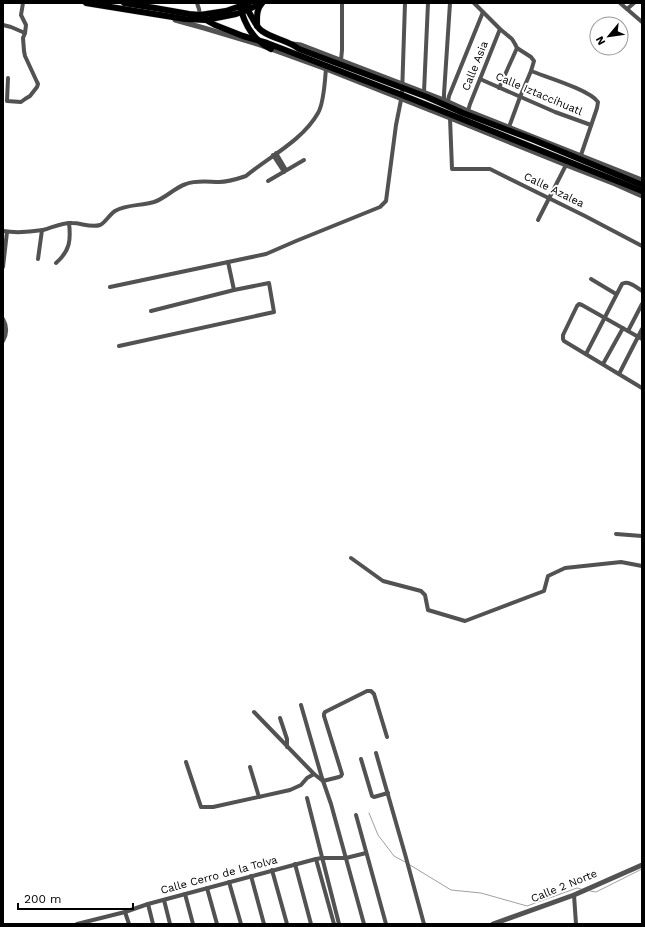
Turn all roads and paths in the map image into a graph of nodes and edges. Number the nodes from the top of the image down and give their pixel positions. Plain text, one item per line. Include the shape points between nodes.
1 (23, 3) edge
2 (86, 3) edge
3 (126, 3) edge
4 (197, 3) edge
5 (262, 3) edge
6 (342, 3) edge
7 (405, 3) edge
8 (428, 3) edge
9 (450, 3) edge
10 (474, 3) edge
11 (620, 3) edge
12 (634, 3) edge
13 (244, 7) edge
14 (130, 9) junction
15 (627, 9) junction
16 (483, 12) junction
17 (150, 13) junction
18 (200, 15) junction
19 (206, 20) junction
20 (642, 22) edge
21 (3, 24) edge
22 (257, 26) junction
23 (500, 29) junction
24 (25, 32) junction
25 (258, 40) junction
26 (293, 44) junction
27 (517, 48) junction
28 (271, 49) junction
29 (341, 60) junction
30 (327, 65) junction
31 (531, 71) junction
32 (8, 78) dead end
33 (480, 79) junction
34 (402, 86) junction
35 (499, 88) junction
36 (424, 92) junction
37 (401, 97) junction
38 (520, 97) junction
39 (446, 101) junction
40 (468, 111) junction
41 (450, 118) junction
42 (591, 125) junction
43 (509, 127) junction
44 (275, 154) junction
45 (581, 155) junction
46 (304, 160) dead end
47 (566, 166) junction
48 (285, 171) junction
49 (642, 180) edge
50 (268, 181) dead end
51 (642, 185) edge
52 (642, 191) edge
53 (642, 196) edge
54 (549, 197) junction
55 (538, 220) dead end
56 (69, 223) junction
57 (42, 230) junction
58 (5, 231) edge
59 (642, 246) edge
60 (38, 259) dead end
61 (3, 261) edge
62 (228, 262) junction
63 (56, 263) dead end
64 (3, 267) edge
65 (591, 279) dead end
66 (110, 287) dead end
67 (234, 290) junction
68 (642, 291) edge
69 (616, 294) junction
70 (642, 304) edge
71 (151, 311) dead end
72 (604, 318) junction
73 (3, 319) edge
74 (623, 328) junction
75 (642, 329) edge
76 (628, 331) junction
77 (640, 338) edge
78 (3, 341) edge
79 (119, 346) dead end
80 (586, 354) junction
81 (603, 364) junction
82 (619, 374) junction
83 (642, 387) edge
84 (616, 534) dead end
85 (642, 536) edge
86 (351, 558) dead end
87 (641, 566) edge
88 (301, 705) dead end
89 (254, 712) dead end
90 (280, 718) dead end
91 (387, 737) dead end
92 (287, 747) junction
93 (376, 753) dead end
94 (361, 759) dead end
95 (186, 762) dead end
96 (250, 767) dead end
97 (314, 774) junction
98 (323, 781) junction
99 (388, 793) junction
100 (259, 797) junction
101 (307, 798) dead end
102 (356, 816) dead end
103 (366, 853) junction
104 (322, 858) junction
105 (346, 858) junction
106 (316, 859) junction
107 (295, 864) junction
108 (642, 865) edge
109 (272, 870) junction
110 (251, 876) junction
111 (229, 882) junction
112 (207, 888) junction
113 (185, 894) junction
114 (574, 895) junction
115 (164, 900) junction
116 (148, 904) junction
117 (125, 912) junction
118 (103, 918) junction
119 (98, 919) junction
120 (77, 924) edge
121 (100, 924) edge
122 (105, 924) edge
123 (129, 924) edge
124 (153, 924) edge
125 (170, 924) edge
126 (193, 924) edge
127 (217, 924) edge
128 (241, 924) edge
129 (264, 924) edge
130 (286, 924) edge
131 (310, 924) edge
132 (334, 924) edge
133 (339, 924) edge
134 (364, 924) edge
135 (386, 924) edge
136 (424, 924) edge
137 (493, 924) edge
138 (576, 924) edge

1 - 24 street via 21,15 26,25
2 - 14 main road
3 - 14 street
3 - 18 main road
4 - 18 street
5 - 13 main road
5 - 22 main road via 257,12
6 - 29 street
7 - 34 street
8 - 36 street
9 - 39 street via 444,94
10 - 16 street
11 - 15 street
12 - 15 street
13 - 18 main road
13 - 19 main road via 227,16
13 - 22 main road
13 - 25 main road via 250,32
14 - 17 main road
15 - 20 street
16 - 23 street
16 - 39 street
17 - 19 main road
17 - 28 street
19 - 25 main road
21 - 24 street
22 - 26 main road via 269,35
23 - 27 street via 512,39
23 - 33 street, Calle Asia
24 - 32 street via 25,56 37,86 30,96 21,102 7,101
25 - 28 main road
25 - 30 main road
26 - 29 street
26 - 30 main road
27 - 31 street via 534,61
27 - 35 street
28 - 30 street
29 - 34 street
30 - 34 main road
30 - 37 main road
30 - 44 street via 318,112 304,132
31 - 38 street
31 - 42 street via 582,91 596,100 597,108
33 - 35 street, Calle Iztaccíhuatl
33 - 40 street, Calle Asia
34 - 36 street
34 - 37 street
34 - 51 main road
35 - 38 street, Calle Iztaccíhuatl
36 - 39 street
37 - 41 street
37 - 52 main road
37 - 62 street via 386,202 380,207 266,254
38 - 42 street, Calle Iztaccíhuatl
38 - 43 street
39 - 40 street
40 - 43 street
41 - 47 street
41 - 54 street, Calle Azalea via 452,169 490,169
42 - 45 street
43 - 45 street
44 - 48 street
44 - 56 street via 246,176 236,180 187,183 154,202 116,211 102,224 95,226
45 - 49 street
46 - 48 street
47 - 53 street
47 - 54 street
48 - 50 street
54 - 55 street
54 - 59 street, Calle Azalea
56 - 57 street
56 - 63 street via 69,244 66,252
57 - 58 street
57 - 60 street
58 - 61 street
61 - 64 street
62 - 66 street
62 - 67 street
65 - 69 street
67 - 71 street
67 - 79 street via 269,283 274,312
68 - 69 street via 624,282
69 - 72 street
70 - 76 street
72 - 74 street
72 - 80 street
72 - 80 street via 582,305 577,306 563,339
73 - 78 street via 6,333
74 - 76 street
74 - 81 street
75 - 77 street
76 - 77 street
77 - 82 street
80 - 81 street
81 - 82 street
82 - 83 street
84 - 85 street
86 - 87 street via 384,580 421,591 425,595 428,610 464,621 544,591 548,576 565,568 622,562
88 - 98 street
89 - 92 street
90 - 92 street
91 - 98 street via 371,691 325,712 324,716 342,774
92 - 97 street
93 - 99 street
94 - 99 street via 372,796
95 - 100 street via 201,807 213,807
96 - 100 street
97 - 98 street
97 - 100 street via 290,790
98 - 105 street
99 - 136 street
101 - 104 street
102 - 103 street
103 - 105 street, Calle Cerro de la Tolva
103 - 135 street
104 - 105 street, Calle Cerro de la Tolva
104 - 106 street, Calle Cerro de la Tolva
104 - 133 street
105 - 134 street
106 - 107 street, Calle Cerro de la Tolva
106 - 132 street
107 - 109 street, Calle Cerro de la Tolva
107 - 131 street
108 - 114 street, Calle 2 Norte
109 - 110 street, Calle Cerro de la Tolva
109 - 130 street
110 - 111 street, Calle Cerro de la Tolva
110 - 129 street
111 - 112 street, Calle Cerro de la Tolva
111 - 128 street
112 - 113 street, Calle Cerro de la Tolva
112 - 127 street
113 - 115 street, Calle Cerro de la Tolva
113 - 126 street
114 - 137 street, Calle 2 Norte
114 - 138 street
115 - 116 street, Calle Cerro de la Tolva
115 - 125 street
116 - 117 street, Calle Cerro de la Tolva
116 - 124 street
117 - 118 street, Calle Cerro de la Tolva
117 - 123 street
118 - 119 street, Calle Cerro de la Tolva
118 - 122 street
119 - 120 street, Calle Cerro de la Tolva
119 - 121 street

